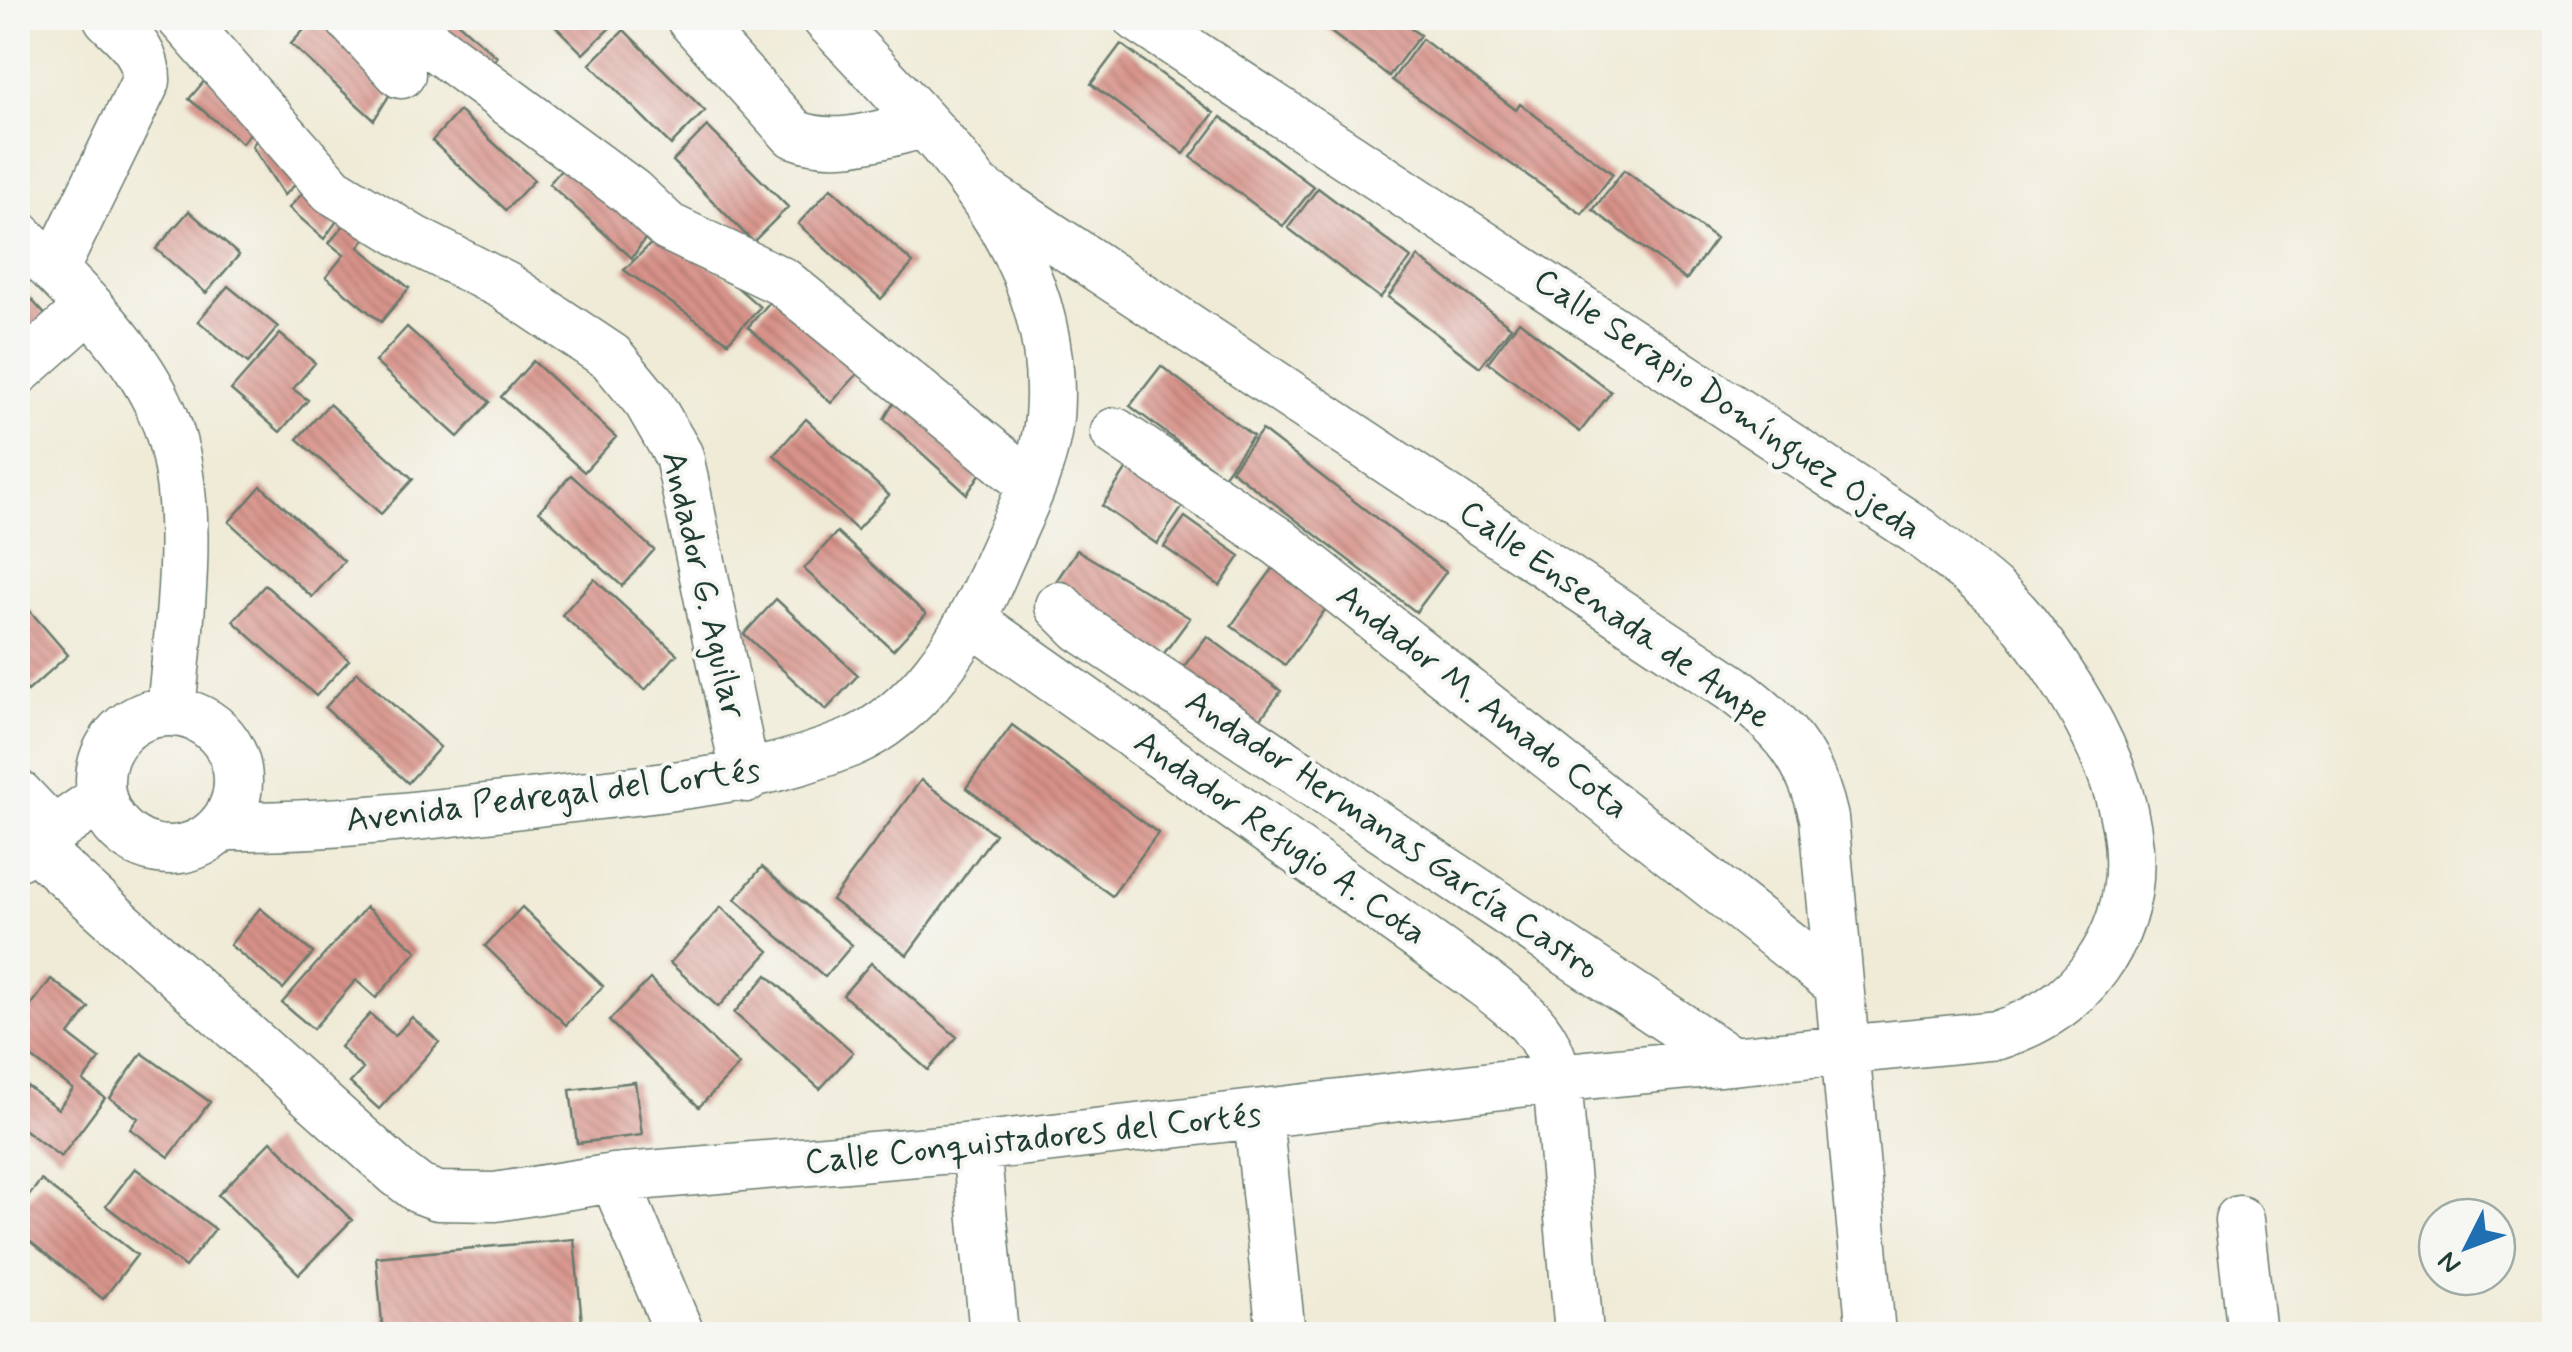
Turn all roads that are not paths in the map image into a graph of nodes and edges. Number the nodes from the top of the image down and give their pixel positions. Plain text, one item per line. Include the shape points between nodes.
1 (108, 18) edge
2 (181, 18) edge
3 (348, 18) edge
4 (690, 18) edge
5 (826, 18) edge
6 (1138, 18) edge
7 (924, 124) junction
8 (984, 192) junction
9 (18, 234) edge
10 (54, 270) junction
11 (90, 307) junction
12 (18, 371) edge
13 (1115, 432) dead end
14 (1031, 484) junction
15 (1060, 606) dead end
16 (972, 621) junction
17 (171, 711) junction
18 (746, 778) junction
19 (18, 794) edge
20 (101, 798) junction
21 (224, 826) junction
22 (35, 845) edge
23 (2118, 931) joint
24 (1839, 985) junction
25 (1846, 1048) junction
26 (1730, 1060) junction
27 (1557, 1079) junction
28 (1258, 1117) junction
29 (976, 1147) junction
30 (614, 1178) junction
31 (2239, 1220) dead end
32 (680, 1334) edge
33 (994, 1334) edge
34 (1281, 1334) edge
35 (1579, 1334) edge
36 (1871, 1334) edge
37 (2252, 1334) edge

1 - 10 street via 139,50 146,81
2 - 18 street, Andador G. Aguilar via 332,190 505,286 611,357 648,402 680,456
3 - 14 street via 631,192 668,227 783,282
4 - 7 street via 794,134 837,143
5 - 7 street, Avenida Pedregal del Cortés
6 - 23 street, Calle Serapio Domínguez Ojeda via 1918,531 2026,625 2103,750 2119,796 2131,840
7 - 8 street, Avenida Pedregal del Cortés
8 - 14 street, Avenida Pedregal del Cortés via 1024,264 1047,362 1048,420
8 - 24 street, Calle Ensenada de Ampe via 1768,715 1815,780
9 - 10 street
10 - 11 street
11 - 12 street
11 - 17 street via 159,404 178,474 182,564
13 - 24 street, Andador M. Amado Cota via 1279,542
14 - 16 street, Avenida Pedregal del Cortés
15 - 26 street, Andador Hermanas García Castro via 1098,639
16 - 18 street, Avenida Pedregal del Cortés via 906,705 878,728
16 - 27 street, Andador Refugio A. Cota via 1517,1008 1547,1040
17 - 20 street via 135,720 117,734 103,760
17 - 21 street via 204,719 232,749 240,782
18 - 21 street, Avenida Pedregal del Cortés via 352,823
19 - 22 street, Calle Conquistadores del Cortés
20 - 21 street via 132,840 155,850 191,848
20 - 22 street
22 - 30 street, Calle Conquistadores del Cortés via 418,1189 496,1197
23 - 25 street, Calle Conquistadores del Cortés via 2084,984 2027,1026 1998,1035
24 - 25 street, Calle Ensenada de Ampe
25 - 26 street, Calle Conquistadores del Cortés
25 - 36 street, Calle Ensenada de Ampe
26 - 27 street, Calle Conquistadores del Cortés
27 - 28 street, Calle Conquistadores del Cortés
27 - 35 street, Andador Refugio A. Cota
28 - 29 street, Calle Conquistadores del Cortés
28 - 34 street
29 - 30 street, Calle Conquistadores del Cortés
29 - 33 street
30 - 32 street
31 - 37 street

